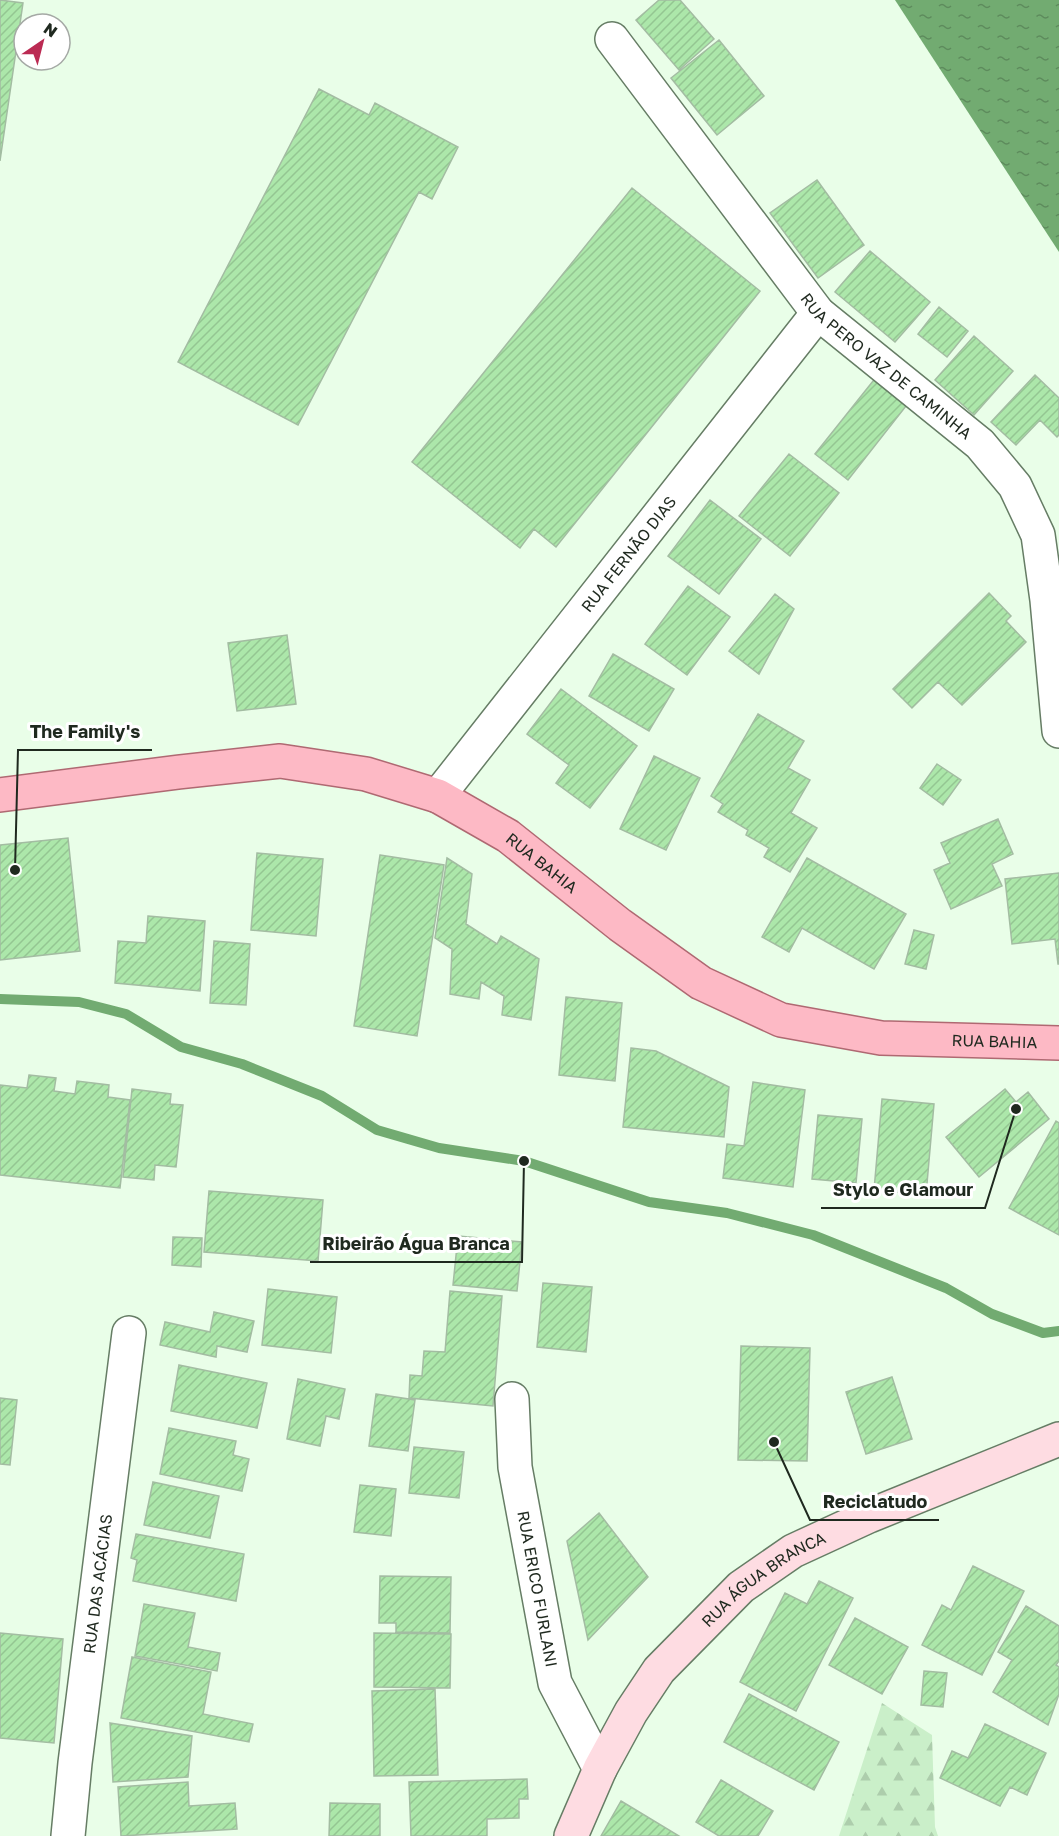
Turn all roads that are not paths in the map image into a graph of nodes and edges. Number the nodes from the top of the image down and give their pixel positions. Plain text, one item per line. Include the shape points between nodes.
1 (612, 39) dead end
2 (818, 313) junction
3 (1059, 731) edge
4 (0, 795) edge
5 (438, 796) junction
6 (1059, 1043) edge
7 (129, 1333) dead end
8 (512, 1399) dead end
9 (1059, 1439) edge
10 (600, 1768) junction
11 (68, 1836) edge
12 (571, 1836) edge

1 - 2 street, RUA PERO VAZ DE CAMINHA
2 - 3 street, RUA PERO VAZ DE CAMINHA via 980,444 1015,486 1038,536
2 - 5 street, RUA FERNÃO DIAS
4 - 5 main road, RUA BAHIA via 280,761 366,774
5 - 6 main road, RUA BAHIA via 508,836 701,983 780,1020 881,1038
7 - 11 street, RUA DAS ACÁCIAS
8 - 10 street, RUA ERICO FURLANI via 515,1467 555,1683
9 - 10 street, RUA ÁGUA BRANCA via 793,1551 741,1587 659,1670
10 - 12 street, RUA ÁGUA BRANCA

